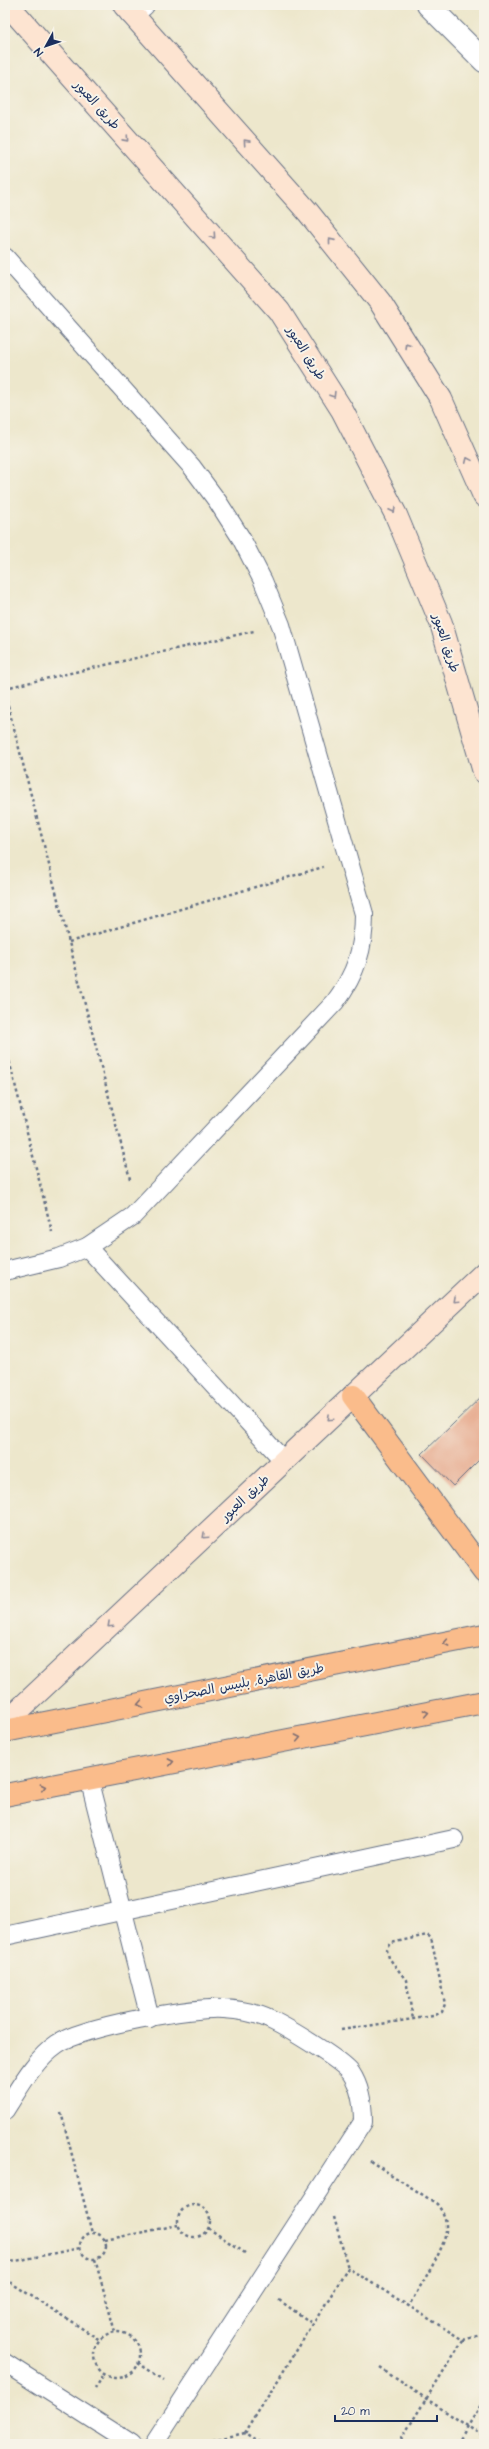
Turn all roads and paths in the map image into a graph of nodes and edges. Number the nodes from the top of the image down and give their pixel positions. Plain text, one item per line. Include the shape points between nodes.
1 (8, 5) edge
2 (428, 5) edge
3 (133, 8) edge
4 (484, 61) edge
5 (5, 257) edge
6 (484, 496) edge
7 (281, 625) junction
8 (5, 688) edge
9 (5, 694) edge
10 (484, 772) edge
11 (349, 859) junction
12 (69, 942) junction
13 (5, 1044) edge
14 (138, 1211) junction
15 (87, 1247) junction
16 (59, 1258) junction
17 (5, 1270) edge
18 (484, 1274) edge
19 (354, 1396) junction
20 (284, 1461) junction
21 (484, 1572) edge
22 (484, 1635) edge
23 (484, 1702) edge
24 (5, 1723) edge
25 (5, 1731) edge
26 (89, 1778) junction
27 (5, 1795) edge
28 (454, 1839) dead end
29 (123, 1911) junction
30 (5, 1936) edge
31 (150, 2018) junction
32 (413, 2019) junction
33 (297, 2036) junction
34 (5, 2110) edge
35 (61, 2112) dead end
36 (348, 2147) junction
37 (325, 2181) junction
38 (178, 2225) junction
39 (208, 2228) junction
40 (92, 2233) junction
41 (106, 2240) junction
42 (80, 2248) junction
43 (95, 2259) junction
44 (5, 2263) edge
45 (348, 2268) junction
46 (268, 2269) junction
47 (5, 2279) edge
48 (257, 2285) junction
49 (409, 2306) junction
50 (313, 2324) junction
51 (115, 2332) junction
52 (484, 2334) edge
53 (100, 2340) junction
54 (463, 2340) junction
55 (5, 2363) edge
56 (380, 2368) dead end
57 (426, 2399) junction
58 (484, 2400) edge
59 (468, 2426) junction
60 (245, 2433) junction
61 (484, 2437) edge
62 (132, 2444) edge
63 (154, 2444) edge
64 (195, 2444) edge
65 (262, 2444) edge
66 (398, 2444) edge
67 (456, 2444) edge

1 -> 10 street, طريق العبور via 279,311 342,410 396,515 441,623
2 - 4 street
6 -> 3 street via 441,399 380,302 308,212
5 - 7 lane via 192,467 218,502 252,559
7 - 8 path
7 - 11 lane
9 - 12 path
11 - 12 path
11 - 14 lane via 364,914 364,932 357,967 347,985 330,1008
12 - 14 path
13 - 16 path
14 - 15 lane via 111,1233
15 - 16 lane
15 - 20 lane
16 - 17 lane
18 -> 19 street, طريق العبور
19 -> 20 street, طريق العبور
19 - 21 highway
20 -> 24 street, طريق العبور
22 -> 25 highway, طريق القاهرة, بلبيس الصحراوي
26 -> 23 highway
27 -> 26 highway
26 - 29 lane
28 - 29 lane
29 - 30 lane
29 - 31 lane
31 - 33 lane via 206,2008 223,2009 271,2020
31 - 34 lane via 93,2029 57,2044 31,2070
32 - 32 path via 438,2015 445,2004 431,1938 427,1935 391,1943 387,1950 389,1958 406,1980
32 - 33 path
33 - 36 lane via 344,2064 359,2088 363,2122
35 - 40 path
36 - 37 lane
36 - 49 path via 437,2204 444,2214 447,2226 445,2239
37 - 45 path
37 - 46 lane
38 - 39 path via 188,2236 203,2234
38 - 39 path via 177,2217 181,2210 195,2205 208,2213
38 - 41 path
39 - 46 path
40 - 41 path via 100,2234
40 - 42 path via 85,2235
41 - 43 path via 106,2249 102,2256
42 - 43 path via 82,2254
42 - 44 path
43 - 51 path
44 - 47 path via 8,2271
45 - 49 path
45 - 50 path
46 - 48 lane
47 - 53 path
48 - 50 path
48 - 63 lane
49 - 54 path
50 - 60 path
51 - 53 path
51 - 53 path via 132,2338 140,2354 133,2372 124,2377 114,2378 104,2374 97,2367 94,2358 95,2348
52 - 54 path
54 - 57 path
55 - 62 lane
56 - 57 path
57 - 59 path
57 - 66 path
58 - 59 path
59 - 61 path
59 - 67 path
60 - 64 path
60 - 65 path

